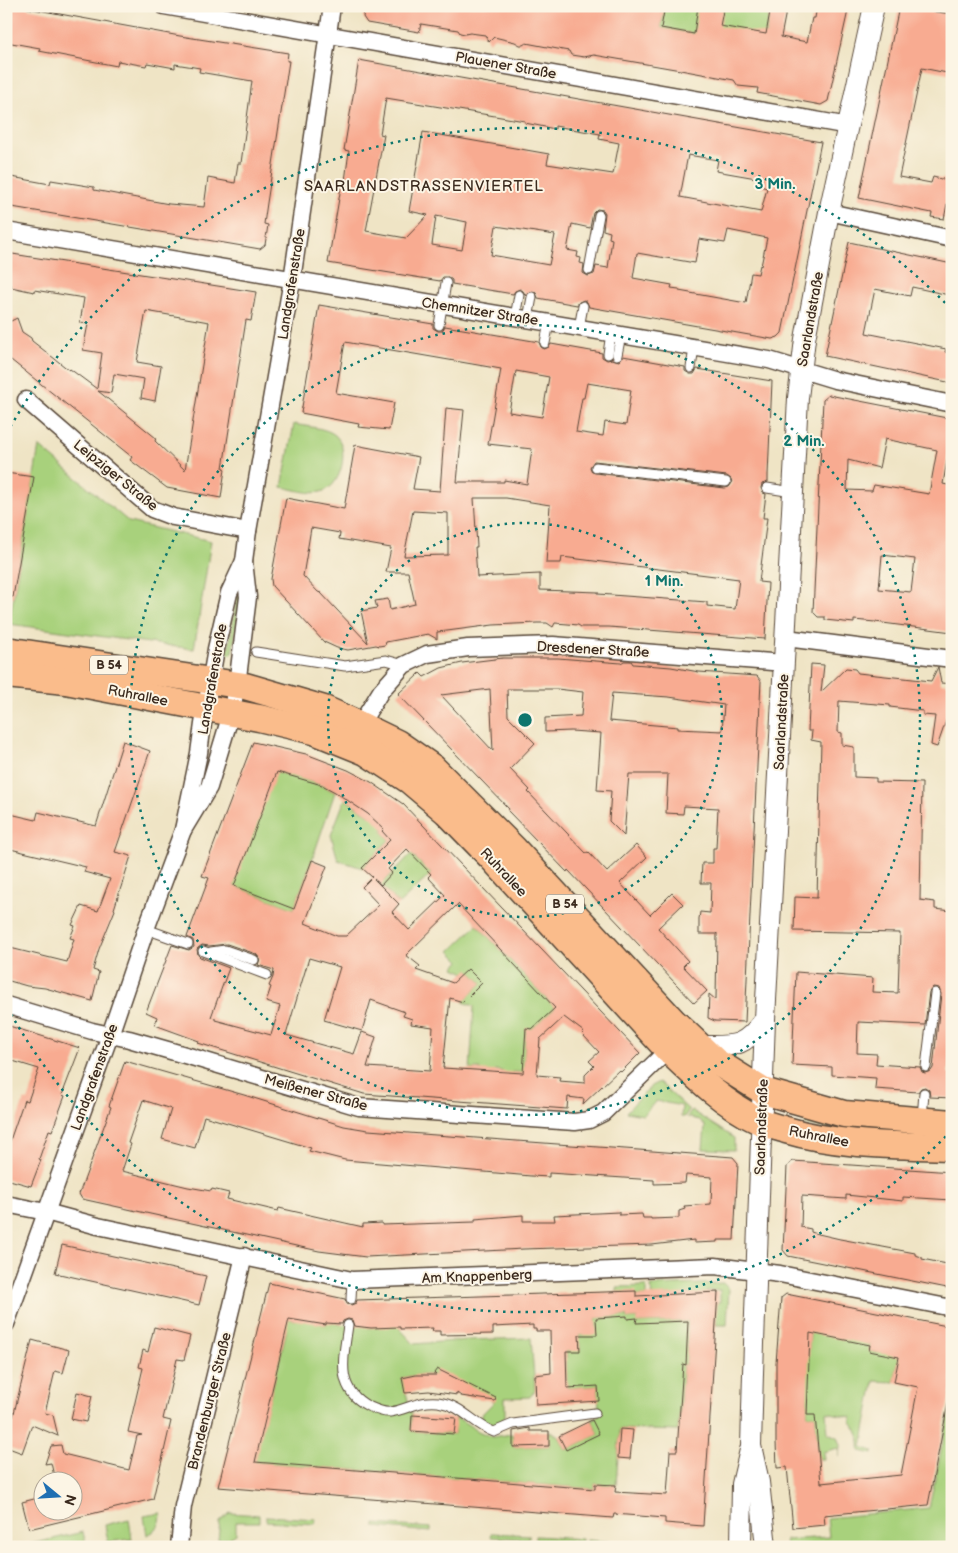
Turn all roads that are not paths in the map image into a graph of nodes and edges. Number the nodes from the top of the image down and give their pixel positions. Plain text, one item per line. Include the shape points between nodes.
1 (164, 6) edge
2 (332, 6) edge
3 (874, 6) edge
4 (328, 34) junction
5 (849, 126) junction
6 (829, 212) junction
7 (599, 215) dead end
8 (6, 231) edge
9 (952, 239) edge
10 (589, 270) dead end
11 (292, 280) junction
12 (446, 283) dead end
13 (519, 295) dead end
14 (532, 298) dead end
15 (442, 305) junction
16 (583, 306) dead end
17 (521, 318) junction
18 (549, 323) junction
19 (439, 325) dead end
20 (579, 328) junction
21 (616, 334) junction
22 (545, 343) dead end
23 (694, 348) junction
24 (612, 354) dead end
25 (690, 368) dead end
26 (801, 370) junction
27 (26, 400) dead end
28 (952, 404) edge
29 (596, 467) dead end
30 (726, 482) dead end
31 (767, 488) dead end
32 (793, 492) junction
33 (248, 531) junction
34 (244, 561) junction
35 (786, 638) junction
36 (6, 650) edge
37 (256, 652) dead end
38 (952, 659) edge
39 (784, 663) junction
40 (404, 665) junction
41 (6, 675) edge
42 (211, 680) junction
43 (237, 685) junction
44 (205, 708) junction
45 (231, 714) junction
46 (360, 725) junction
47 (183, 830) junction
48 (146, 930) junction
49 (188, 944) dead end
50 (254, 960) dead end
51 (267, 975) dead end
52 (935, 993) dead end
53 (6, 1005) edge
54 (765, 1020) junction
55 (110, 1035) junction
56 (700, 1046) junction
57 (668, 1050) junction
58 (926, 1067) dead end
59 (763, 1091) junction
60 (924, 1093) dead end
61 (921, 1120) junction
62 (761, 1122) junction
63 (952, 1123) edge
64 (952, 1147) edge
65 (6, 1204) edge
66 (46, 1212) junction
67 (244, 1256) junction
68 (756, 1271) junction
69 (352, 1280) junction
70 (11, 1295) edge
71 (351, 1299) dead end
72 (952, 1308) edge
73 (6, 1324) edge
74 (348, 1325) dead end
75 (595, 1413) dead end
76 (751, 1446) junction
77 (179, 1547) edge
78 (741, 1547) edge
79 (766, 1547) edge

1 - 4 street, Plauener Straße
2 - 4 street, Landgrafenstraße
3 - 5 street, Saarlandstraße
4 - 5 street, Plauener Straße
4 - 11 street, Landgrafenstraße
5 - 6 street, Saarlandstraße
6 - 9 street
6 - 26 street, Saarlandstraße
7 - 10 lane
8 - 11 street, Chemnitzer Straße
11 - 15 street, Chemnitzer Straße
11 - 33 street, Landgrafenstraße
12 - 15 lane
13 - 17 lane
14 - 17 lane
15 - 17 street, Chemnitzer Straße
15 - 19 lane
16 - 20 lane
17 - 18 street, Chemnitzer Straße
18 - 20 street, Chemnitzer Straße
18 - 22 lane
20 - 21 street, Chemnitzer Straße
21 - 23 street, Chemnitzer Straße
21 - 24 lane
23 - 25 lane
23 - 26 street, Chemnitzer Straße via 769,360
26 - 28 street, Chemnitzer Straße
26 - 32 street, Saarlandstraße
27 - 33 street, Leipziger Straße via 152,509
29 - 30 lane
31 - 32 lane
32 - 35 street, Saarlandstraße
33 - 34 street, Landgrafenstraße
34 - 42 street, Landgrafenstraße via 229,593
34 - 43 street, Landgrafenstraße via 248,597
35 - 38 street
35 - 39 street, Saarlandstraße
36 - 42 main road, Ruhrallee / B 54
37 - 40 lane via 345,666 386,660
39 - 40 street, Dresdener Straße via 553,645 468,648 427,654
39 - 54 street, Saarlandstraße
40 - 46 street, Dresdener Straße via 381,691
41 - 44 main road, Ruhrallee / B 54 via 66,681
42 - 43 main road, Ruhrallee / B 54
42 - 44 street, Landgrafenstraße
43 - 45 street, Landgrafenstraße
43 - 46 main road, Ruhrallee / B 54 via 324,709
44 - 45 main road, Ruhrallee / B 54
44 - 47 street, Landgrafenstraße
45 - 47 street, Landgrafenstraße via 209,787
45 - 57 main road, Ruhrallee / B 54 via 314,731 357,748 409,780 447,812 491,857
46 - 56 main road, Ruhrallee / B 54 via 433,768
47 - 48 street, Landgrafenstraße
48 - 49 lane
48 - 55 street, Landgrafenstraße
50 - 51 lane via 225,950 206,952
52 - 58 lane
53 - 55 street, Meißener Straße
54 - 56 street via 754,1035 741,1043
54 - 59 street, Saarlandstraße
55 - 57 street, Meißener Straße via 359,1107 575,1122 603,1113
55 - 66 street, Landgrafenstraße
56 - 59 main road, Ruhrallee / B 54 via 715,1061
57 - 62 main road, Ruhrallee / B 54 via 726,1100
59 - 61 main road, Ruhrallee / B 54 via 844,1114
59 - 62 street, Saarlandstraße
60 - 61 lane
61 - 63 main road, Ruhrallee / B 54
62 - 64 main road, Ruhrallee / B 54 via 842,1142
62 - 68 street, Saarlandstraße
65 - 66 street, Am Knappenberg
66 - 67 street, Am Knappenberg
66 - 70 street, Landgrafenstraße
67 - 69 street, Am Knappenberg
67 - 77 street, Brandenburger Straße via 183,1506
68 - 69 street, Am Knappenberg via 715,1266
68 - 72 street, Am Knappenberg
68 - 76 street, Saarlandstraße
69 - 71 lane
70 - 73 street, Landgrafenstraße
74 - 75 lane via 342,1369 348,1389 362,1403 376,1410 390,1412 423,1402 438,1402 458,1408 484,1429 494,1432 513,1424
76 - 78 street, Saarlandstraße via 742,1484
76 - 79 street, Saarlandstraße via 759,1482

